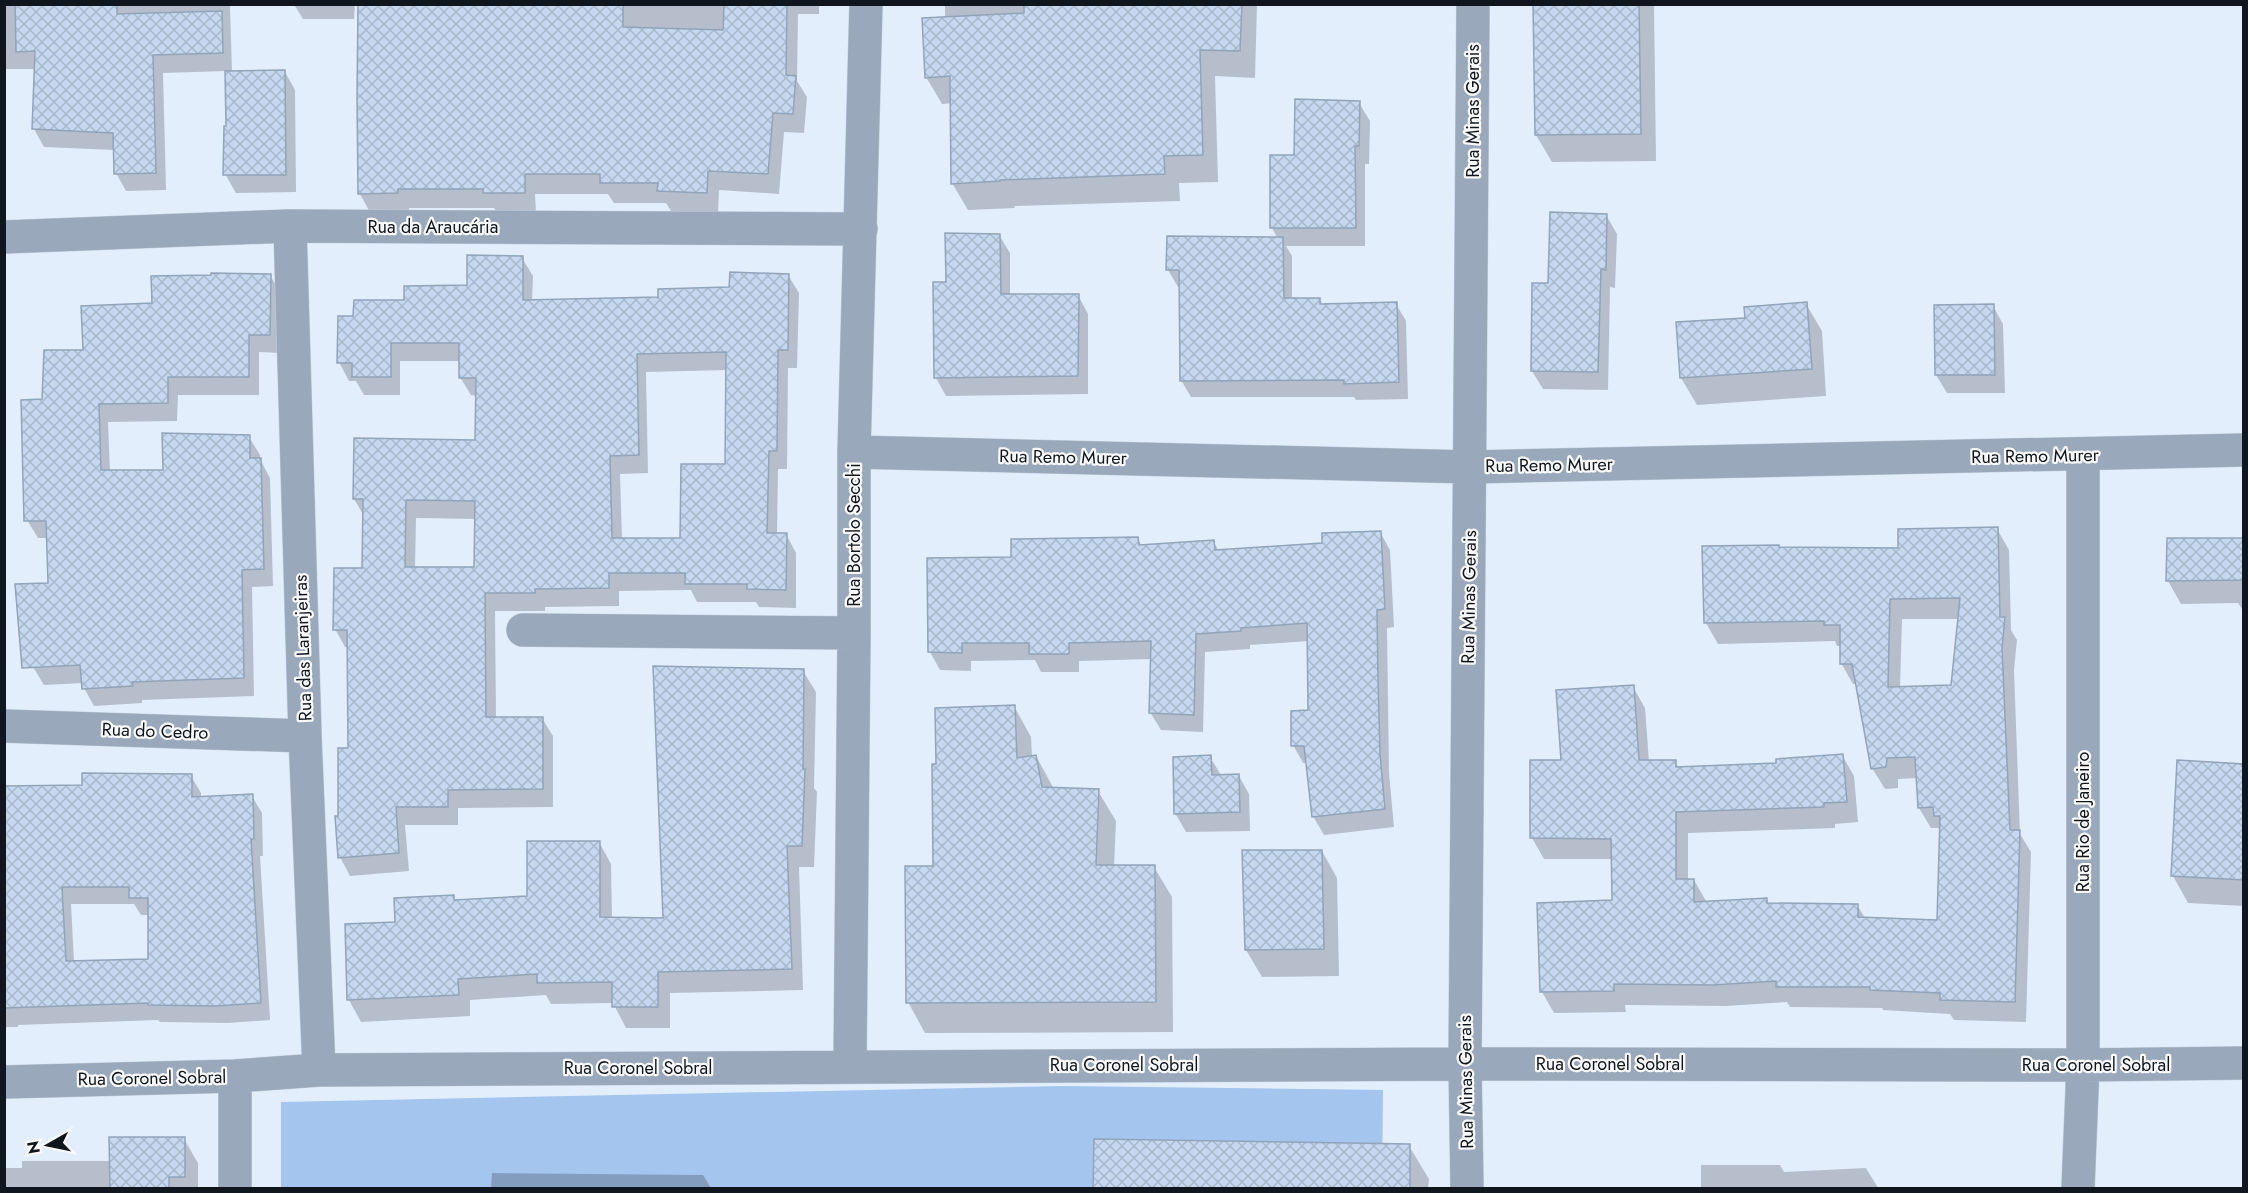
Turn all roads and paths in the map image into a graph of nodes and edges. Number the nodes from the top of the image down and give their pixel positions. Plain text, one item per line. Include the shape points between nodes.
1 (866, 4) edge
2 (1473, 4) edge
3 (290, 226) junction
4 (861, 228) junction
5 (4, 237) edge
6 (2244, 450) edge
7 (854, 452) junction
8 (2083, 455) junction
9 (1471, 467) junction
10 (523, 630) dead end
11 (854, 633) junction
12 (4, 726) edge
13 (305, 736) junction
14 (2244, 1063) edge
15 (1465, 1064) junction
16 (2082, 1065) junction
17 (850, 1066) junction
18 (319, 1070) junction
19 (235, 1076) junction
20 (4, 1082) edge
21 (235, 1188) edge
22 (1467, 1188) edge
23 (2078, 1188) edge

1 - 4 street, Rua Bortolo Secchi
2 - 9 street, Rua Minas Gerais
3 - 4 street, Rua da Araucária
3 - 5 street, Rua da Araucária
3 - 13 street, Rua das Laranjeiras
4 - 7 street, Rua Bortolo Secchi
6 - 8 street, Rua Remo Murer
7 - 9 street, Rua Remo Murer
7 - 11 street, Rua Bortolo Secchi
8 - 9 street, Rua Remo Murer
8 - 16 street, Rua Rio de Janeiro
9 - 15 street, Rua Minas Gerais
10 - 11 street
11 - 17 street, Rua Bortolo Secchi
12 - 13 street, Rua do Cedro
13 - 18 street, Rua das Laranjeiras
14 - 16 street, Rua Coronel Sobral
15 - 16 street, Rua Coronel Sobral
15 - 17 street, Rua Coronel Sobral
15 - 22 street, Rua Minas Gerais
16 - 23 street, Rua Rio de Janeiro
17 - 18 street, Rua Coronel Sobral
18 - 19 street, Rua Coronel Sobral
19 - 20 street, Rua Coronel Sobral
19 - 21 street

